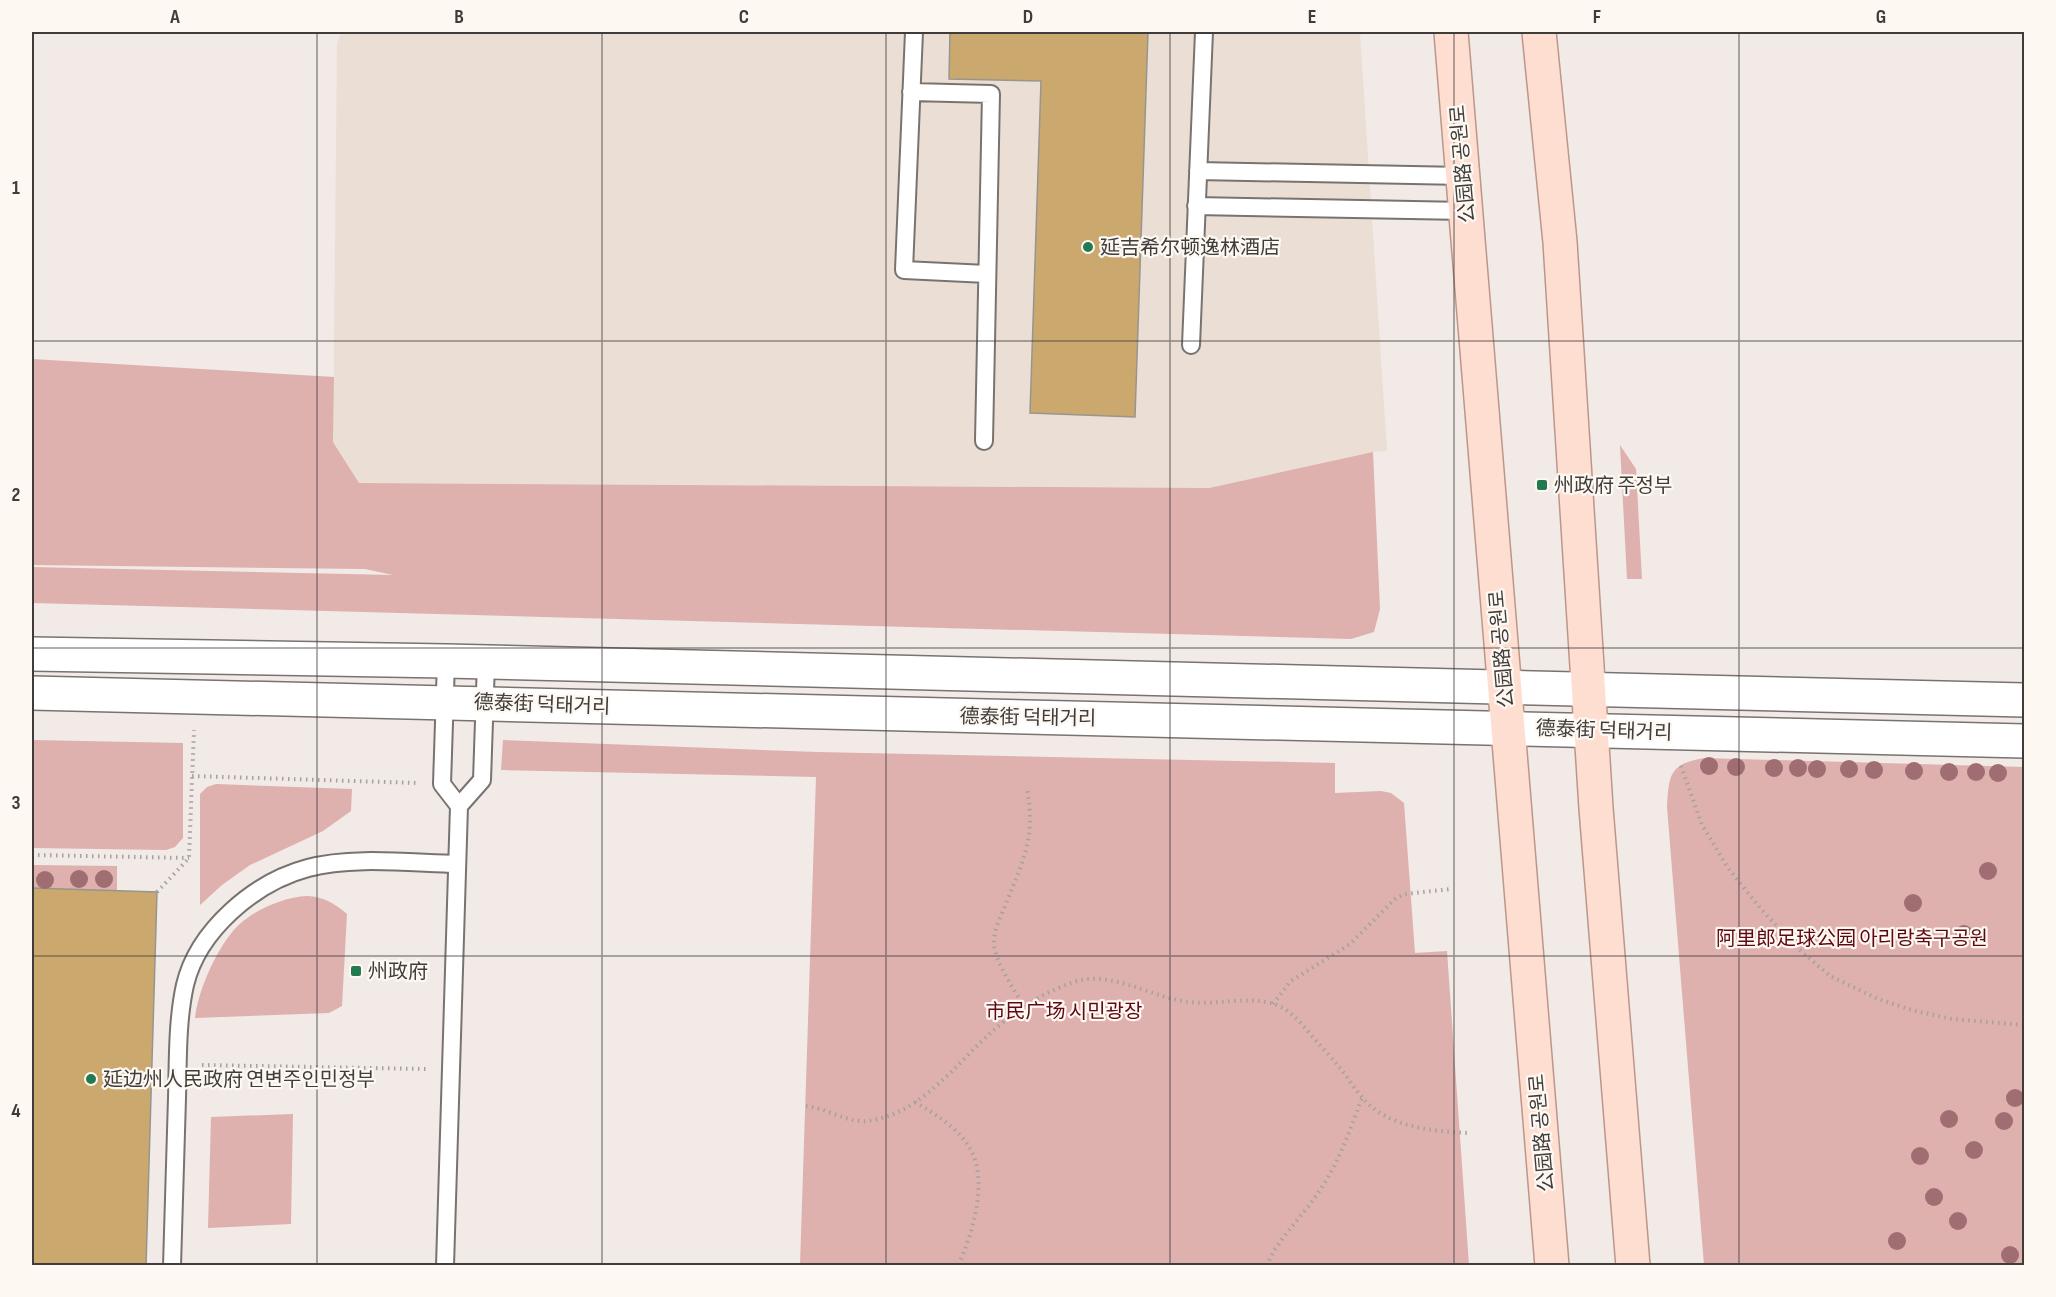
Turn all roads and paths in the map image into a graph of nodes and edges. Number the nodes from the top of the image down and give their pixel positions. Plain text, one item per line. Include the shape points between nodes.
1 (914, 32) edge
2 (1204, 32) edge
3 (1451, 32) edge
4 (1539, 32) edge
5 (912, 92) junction
6 (1198, 171) junction
7 (1463, 176) junction
8 (1196, 207) junction
9 (1466, 211) junction
10 (987, 274) junction
11 (1191, 345) dead end
12 (984, 441) dead end
13 (32, 654) edge
14 (446, 662) junction
15 (486, 662) junction
16 (1504, 687) junction
17 (1588, 689) junction
18 (32, 693) edge
19 (2025, 700) edge
20 (445, 702) junction
21 (484, 703) junction
22 (1507, 727) junction
23 (194, 729) dead end
24 (1591, 731) junction
25 (2025, 741) edge
26 (1677, 756) dead end
27 (192, 776) junction
28 (442, 784) junction
29 (1027, 789) dead end
30 (459, 806) junction
31 (32, 855) edge
32 (189, 858) junction
33 (457, 864) junction
34 (1450, 889) dead end
35 (157, 892) dead end
36 (1273, 1004) junction
37 (1024, 1007) junction
38 (2025, 1025) edge
39 (178, 1065) junction
40 (451, 1069) junction
41 (1362, 1098) junction
42 (915, 1101) junction
43 (806, 1106) dead end
44 (1469, 1133) dead end
45 (172, 1266) edge
46 (445, 1266) edge
47 (958, 1266) edge
48 (1267, 1266) edge
49 (1552, 1266) edge
50 (1633, 1266) edge

1 - 5 lane
2 - 6 lane
3 - 7 main road, 公园路 공원로
4 - 17 main road via 1561,254
5 - 10 lane via 991,94
5 - 10 lane via 904,270
6 - 7 lane
6 - 8 lane
7 - 9 main road, 公园路 공원로
8 - 9 lane
8 - 11 lane
9 - 16 main road, 公园路 공원로
10 - 12 lane
13 - 14 street, 德泰街 덕태거리
14 - 15 street, 德泰街 덕태거리
14 - 20 lane
15 - 16 street, 德泰街 덕태거리
15 - 21 lane
16 - 17 street, 德泰街 덕태거리
16 - 22 main road, 公园路 공원로
17 - 19 street, 德泰街 덕태거리
17 - 24 main road
18 - 20 street, 德泰街 덕태거리
20 - 21 street, 德泰街 덕태거리
20 - 28 lane
21 - 22 street, 德泰街 덕태거리
21 - 30 lane via 482,780
22 - 24 street, 德泰街 덕태거리
22 - 49 main road, 公园路 공원로
23 - 27 path
24 - 25 street, 德泰街 덕태거리
24 - 50 main road
26 - 38 path via 1702,825 1728,868 1795,946 1830,976 1915,1011
27 - 28 path
27 - 32 path
28 - 30 lane
29 - 37 path via 1031,812 1029,838 994,933 997,957
30 - 33 lane
31 - 32 path
32 - 35 path
33 - 39 lane via 350,862 310,867 271,882 249,897 229,913 197,956 186,984
33 - 40 lane
34 - 36 path via 1396,898 1350,944 1291,981
36 - 37 path via 1191,1002 1115,981 1089,979 1056,989
36 - 41 path via 1292,1015 1340,1067
37 - 42 path
39 - 40 path
39 - 45 lane
40 - 46 lane
41 - 44 path via 1397,1122
41 - 48 path via 1333,1170
42 - 43 path via 879,1119 864,1121
42 - 47 path via 956,1131 975,1158 978,1175 974,1223

